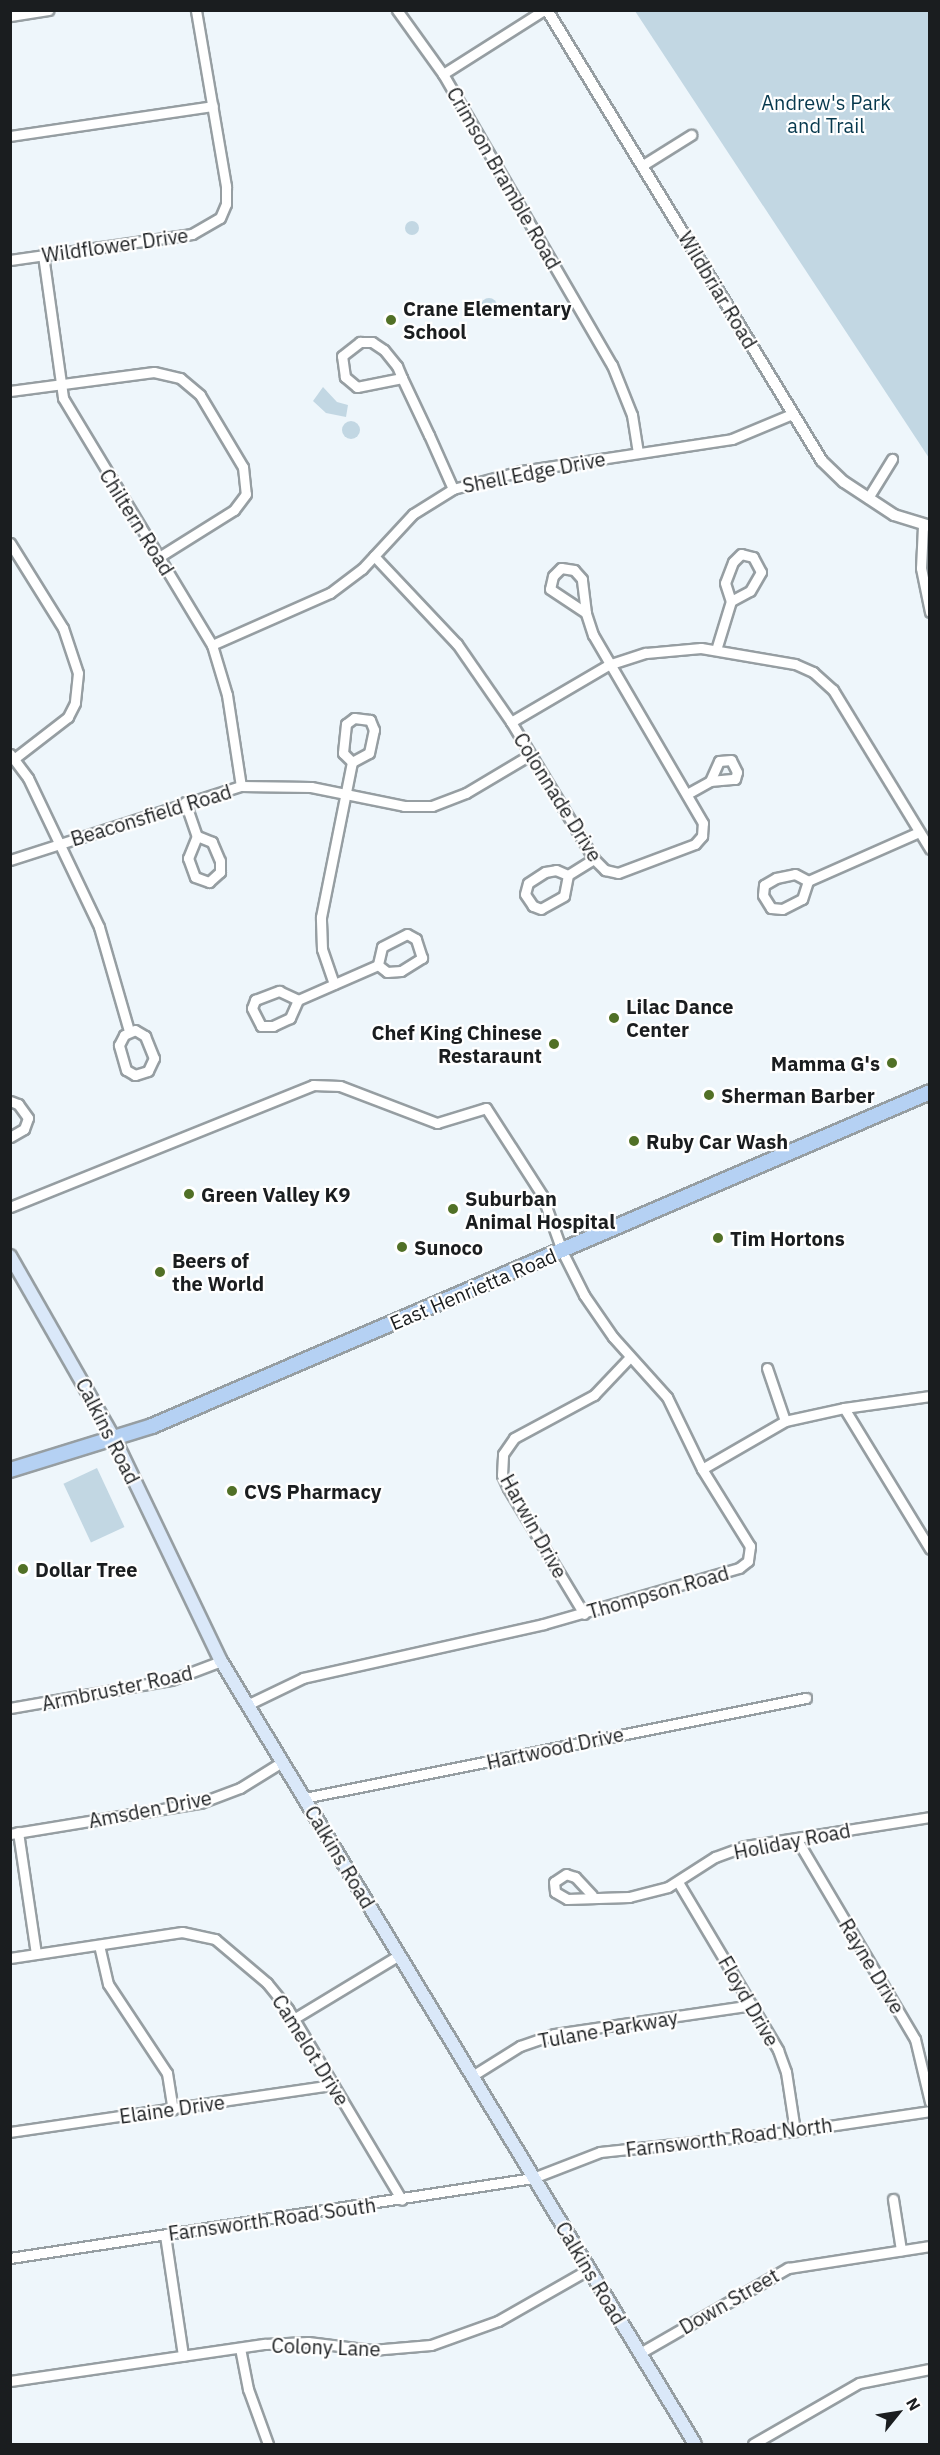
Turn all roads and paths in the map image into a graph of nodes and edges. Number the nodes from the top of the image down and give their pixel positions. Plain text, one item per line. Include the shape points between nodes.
1 (49, 10) edge
2 (196, 10) edge
3 (397, 10) edge
4 (545, 10) edge
5 (10, 16) edge
6 (443, 74) junction
7 (213, 106) junction
8 (692, 135) dead end
9 (10, 136) edge
10 (643, 165) junction
11 (43, 255) junction
12 (10, 260) edge
13 (402, 378) junction
14 (61, 384) junction
15 (10, 391) edge
16 (792, 414) junction
17 (638, 452) junction
18 (892, 459) dead end
19 (453, 489) junction
20 (868, 498) junction
21 (926, 526) edge
22 (10, 543) edge
23 (374, 556) junction
24 (159, 557) junction
25 (731, 601) junction
26 (930, 612) edge
27 (586, 613) junction
28 (212, 645) junction
29 (716, 650) junction
30 (608, 665) junction
31 (511, 722) junction
32 (530, 755) junction
33 (13, 756) edge
34 (352, 762) junction
35 (710, 781) dead end
36 (241, 786) junction
37 (346, 794) junction
38 (687, 794) junction
39 (185, 802) junction
40 (919, 832) junction
41 (197, 836) junction
42 (58, 844) junction
43 (930, 849) edge
44 (594, 859) junction
45 (10, 860) edge
46 (568, 876) junction
47 (808, 881) junction
48 (378, 965) junction
49 (334, 984) junction
50 (298, 1000) junction
51 (129, 1031) junction
52 (930, 1092) edge
53 (10, 1101) edge
54 (10, 1137) edge
55 (10, 1208) edge
56 (561, 1251) junction
57 (10, 1256) edge
58 (630, 1357) junction
59 (767, 1368) dead end
60 (930, 1396) edge
61 (844, 1408) junction
62 (785, 1421) junction
63 (114, 1438) junction
64 (702, 1469) junction
65 (10, 1470) edge
66 (930, 1549) edge
67 (584, 1614) junction
68 (221, 1660) junction
69 (806, 1698) dead end
70 (248, 1705) junction
71 (10, 1708) edge
72 (282, 1762) junction
73 (304, 1797) junction
74 (928, 1819) edge
75 (14, 1833) edge
76 (796, 1838) junction
77 (678, 1882) junction
78 (592, 1895) dead end
79 (99, 1945) junction
80 (36, 1954) junction
81 (399, 1955) junction
82 (10, 1958) edge
83 (752, 2005) junction
84 (295, 2018) junction
85 (472, 2076) junction
86 (334, 2085) junction
87 (930, 2102) edge
88 (174, 2109) junction
89 (930, 2111) edge
90 (795, 2131) junction
91 (10, 2132) edge
92 (533, 2178) junction
93 (893, 2199) dead end
94 (402, 2200) junction
95 (165, 2235) junction
96 (930, 2246) edge
97 (901, 2250) junction
98 (10, 2258) edge
99 (589, 2269) junction
100 (240, 2348) junction
101 (640, 2353) junction
102 (183, 2356) junction
103 (930, 2370) edge
104 (10, 2381) edge
105 (268, 2445) edge
106 (695, 2445) edge
107 (753, 2445) edge

1 - 5 street
2 - 7 street, Wildflower Drive
3 - 6 street, Crimson Bramble Road
4 - 6 street
4 - 10 street, Wildbriar Road
6 - 17 street, Crimson Bramble Road via 612,365 632,415
7 - 9 street
7 - 11 street, Wildflower Drive via 227,195 224,211 216,223 192,234
8 - 10 street
10 - 16 street, Wildbriar Road
11 - 12 street, Wildflower Drive
11 - 14 street, Chiltern Road
13 - 13 street via 384,350 372,342 360,342 342,356 345,377 357,387
13 - 19 street
14 - 15 street
14 - 24 street, Chiltern Road via 73,419
14 - 24 street via 154,372 180,378 200,395 243,467 247,489 239,505
16 - 17 street, Shell Edge Drive via 739,437
16 - 20 street, Wildbriar Road via 822,461 844,483
17 - 19 street, Shell Edge Drive via 521,471
18 - 20 street
19 - 23 street, Shell Edge Drive via 413,514
20 - 21 street, Wildbriar Road via 894,515
21 - 26 street via 921,568
22 - 33 street via 63,628 78,674 75,703 68,717
23 - 28 street, Shell Edge Drive via 349,580 317,600
23 - 31 street, Colonnade Drive via 444,628
24 - 28 street, Chiltern Road
25 - 25 street via 744,596 756,584 761,566 753,557 741,554 733,562 726,578
25 - 29 street
27 - 27 street, Colonnade Drive via 582,579 574,570 561,568 553,576 550,589
27 - 30 street, Colonnade Drive
28 - 36 street, Chiltern Road via 226,695
29 - 30 street via 674,648
29 - 40 street via 795,664 827,683
30 - 31 street
30 - 38 street, Colonnade Drive
31 - 32 street, Colonnade Drive
32 - 37 street, Beaconsfield Road via 466,793 432,806 404,806
32 - 44 street, Colonnade Drive
33 - 42 street
34 - 34 street via 369,753 374,729 370,720 354,718 346,724 342,747
34 - 37 street
35 - 38 street
36 - 37 street, Beaconsfield Road via 298,786
36 - 39 street, Beaconsfield Road
37 - 49 street via 320,932
38 - 44 street, Colonnade Drive via 703,822 702,836 695,844 618,873 605,870
39 - 41 street
39 - 42 street, Beaconsfield Road
40 - 43 street
40 - 47 street
41 - 41 street via 188,858 195,877 209,882 220,872 220,861 212,842
42 - 45 street, Beaconsfield Road
42 - 51 street via 99,927
44 - 46 street
46 - 46 street via 556,870 545,872 528,883 525,894 533,906 541,909 564,896
47 - 47 street via 800,875 788,874 767,881 762,895 771,908 782,909 802,899
48 - 48 street via 393,973 419,962 422,953 416,939 407,934 382,947
48 - 49 street
49 - 50 street
50 - 50 street via 279,991 255,1000 252,1008 261,1026 273,1026 290,1018
51 - 51 street via 145,1036 152,1051 152,1067 141,1074 130,1074 120,1053 121,1040
52 - 56 main road, East Henrietta Road
53 - 54 street via 18,1104 27,1118 24,1129
55 - 56 street, Thompson Road via 313,1085 330,1084 437,1123 486,1108 542,1195
56 - 58 street, Thompson Road via 584,1295
56 - 63 main road, East Henrietta Road
57 - 63 main road, Calkins Road
58 - 64 street, Thompson Road via 668,1397
58 - 67 street, Harwin Drive via 594,1395 514,1438 502,1454 502,1475 508,1488
59 - 62 street
60 - 61 street
61 - 62 street
61 - 66 street
62 - 64 street
63 - 65 main road, East Henrietta Road
63 - 68 main road, Calkins Road
64 - 67 street, Thompson Road via 747,1539 751,1552 748,1561 739,1568
67 - 70 street, Thompson Road via 303,1678
68 - 70 main road, Calkins Road
68 - 71 street, Armbruster Road via 171,1680
69 - 73 street, Hartwood Drive
70 - 72 main road, Calkins Road
72 - 73 main road, Calkins Road
72 - 75 street, Amsden Drive via 240,1788 200,1803
73 - 81 main road, Calkins Road
74 - 76 street, Holiday Road
75 - 80 street
76 - 77 street, Holiday Road via 730,1851
76 - 87 street, Rayne Drive via 915,2039
77 - 78 street, Holiday Road via 629,1897
77 - 83 street, Floyd Drive
79 - 80 street, Camelot Drive
79 - 84 street, Camelot Drive via 182,1932 208,1936 267,1983
79 - 88 street via 108,1984 167,2073
80 - 82 street, Camelot Drive
81 - 84 street
81 - 85 main road, Calkins Road
83 - 85 street, Tulane Parkway via 546,2036 520,2046
83 - 90 street, Floyd Drive via 784,2065
84 - 86 street, Camelot Drive
85 - 92 main road, Calkins Road
86 - 88 street, Elaine Drive
86 - 94 street, Camelot Drive
88 - 91 street, Elaine Drive
89 - 90 street, Farnsworth Road North
90 - 92 street, Farnsworth Road North via 600,2152
92 - 94 street, Farnsworth Road South
92 - 99 main road, Calkins Road
93 - 97 street
94 - 95 street, Farnsworth Road South
95 - 98 street, Farnsworth Road South
95 - 102 street
96 - 97 street, Down Street
97 - 101 street, Down Street via 788,2268
99 - 100 street, Colony Lane via 498,2321 443,2343 396,2350 308,2342
99 - 101 main road, Calkins Road
100 - 102 street, Colony Lane
100 - 105 street via 248,2388
101 - 106 main road, Calkins Road
102 - 104 street, Colony Lane
103 - 107 street via 859,2383

